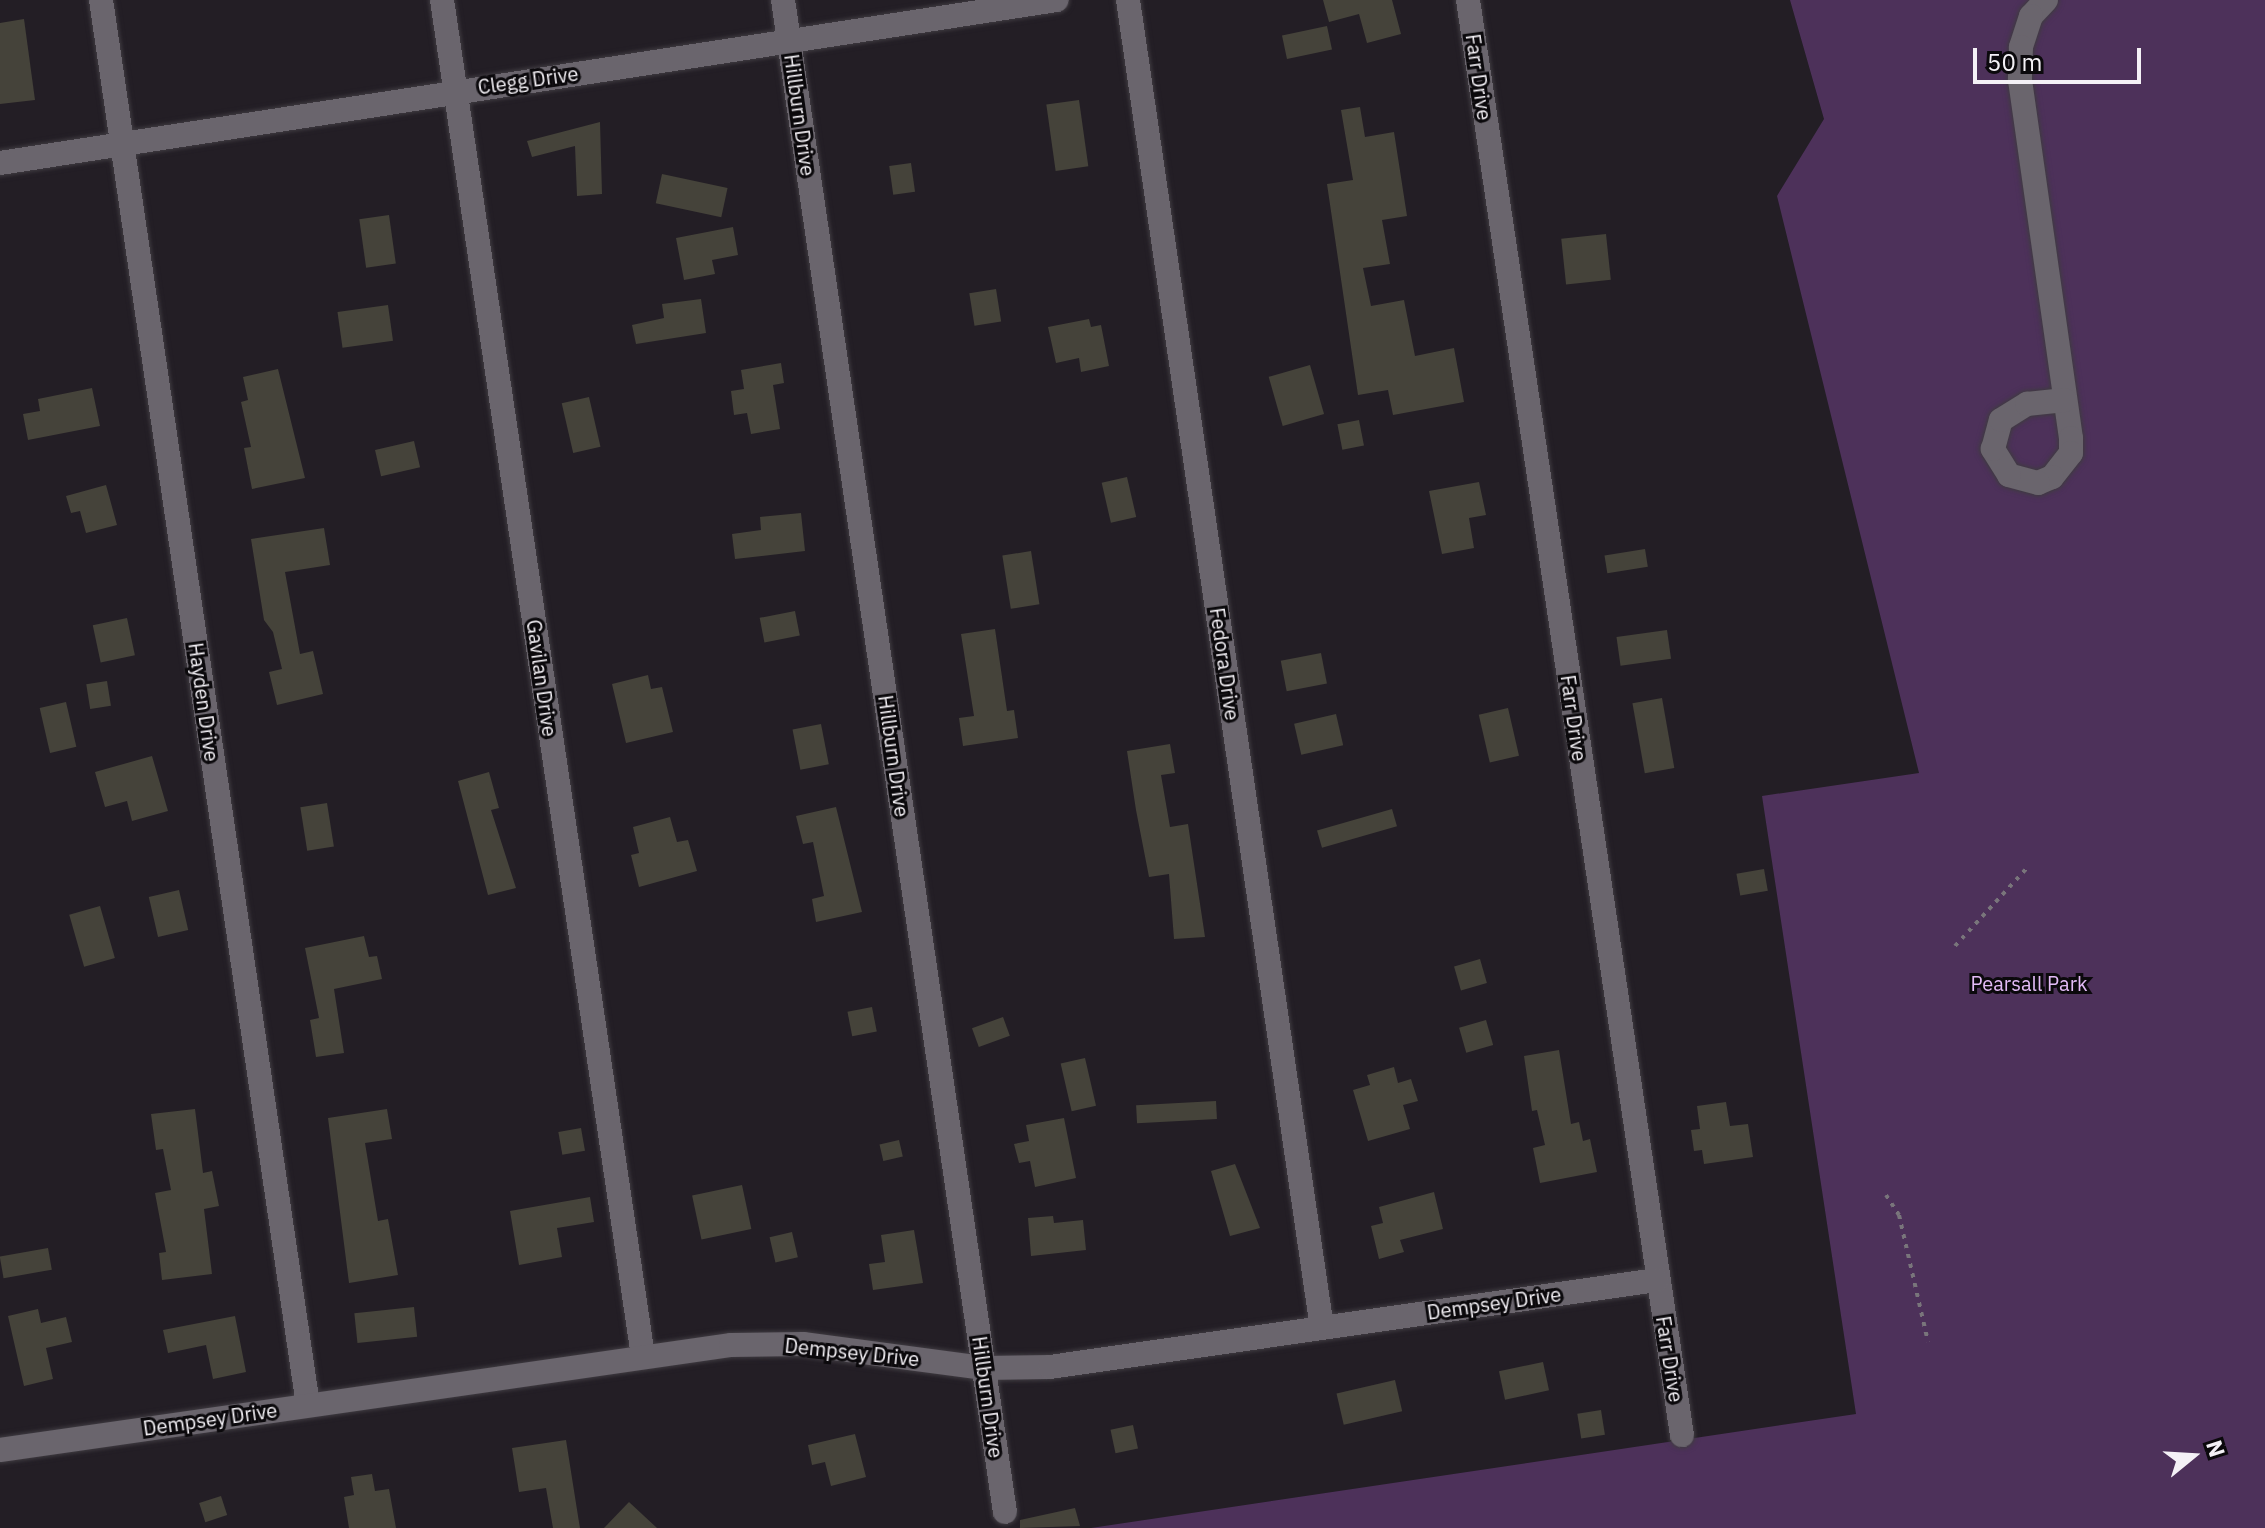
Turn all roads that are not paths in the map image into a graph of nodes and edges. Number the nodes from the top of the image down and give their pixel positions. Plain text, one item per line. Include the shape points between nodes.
1 (101, 0) edge
2 (442, 0) edge
3 (783, 0) edge
4 (1057, 0) edge
5 (1128, 0) edge
6 (1468, 0) edge
7 (2046, 0) edge
8 (789, 42) junction
9 (455, 91) junction
10 (121, 142) junction
11 (0, 163) edge
12 (2065, 400) dead end
13 (1657, 1280) junction
14 (1322, 1328) junction
15 (643, 1356) junction
16 (984, 1368) junction
17 (308, 1405) junction
18 (1682, 1435) dead end
19 (0, 1450) edge
20 (1005, 1512) dead end

1 - 10 street, Hayden Drive
2 - 9 street, Gavilan Drive
3 - 8 street, Hillburn Drive
4 - 8 street, Clegg Drive
5 - 14 street, Fedora Drive
6 - 13 street, Farr Drive
7 - 12 street via 2031,16 2020,80
8 - 9 street, Clegg Drive
8 - 16 street, Hillburn Drive
9 - 10 street, Clegg Drive
9 - 15 street, Gavilan Drive
10 - 11 street, Clegg Drive
10 - 17 street, Hayden Drive
13 - 14 street, Dempsey Drive
13 - 18 street, Farr Drive
14 - 16 street, Dempsey Drive via 1050,1367
15 - 16 street, Dempsey Drive via 731,1345 803,1344
15 - 17 street, Dempsey Drive
16 - 20 street, Hillburn Drive
17 - 19 street, Dempsey Drive

